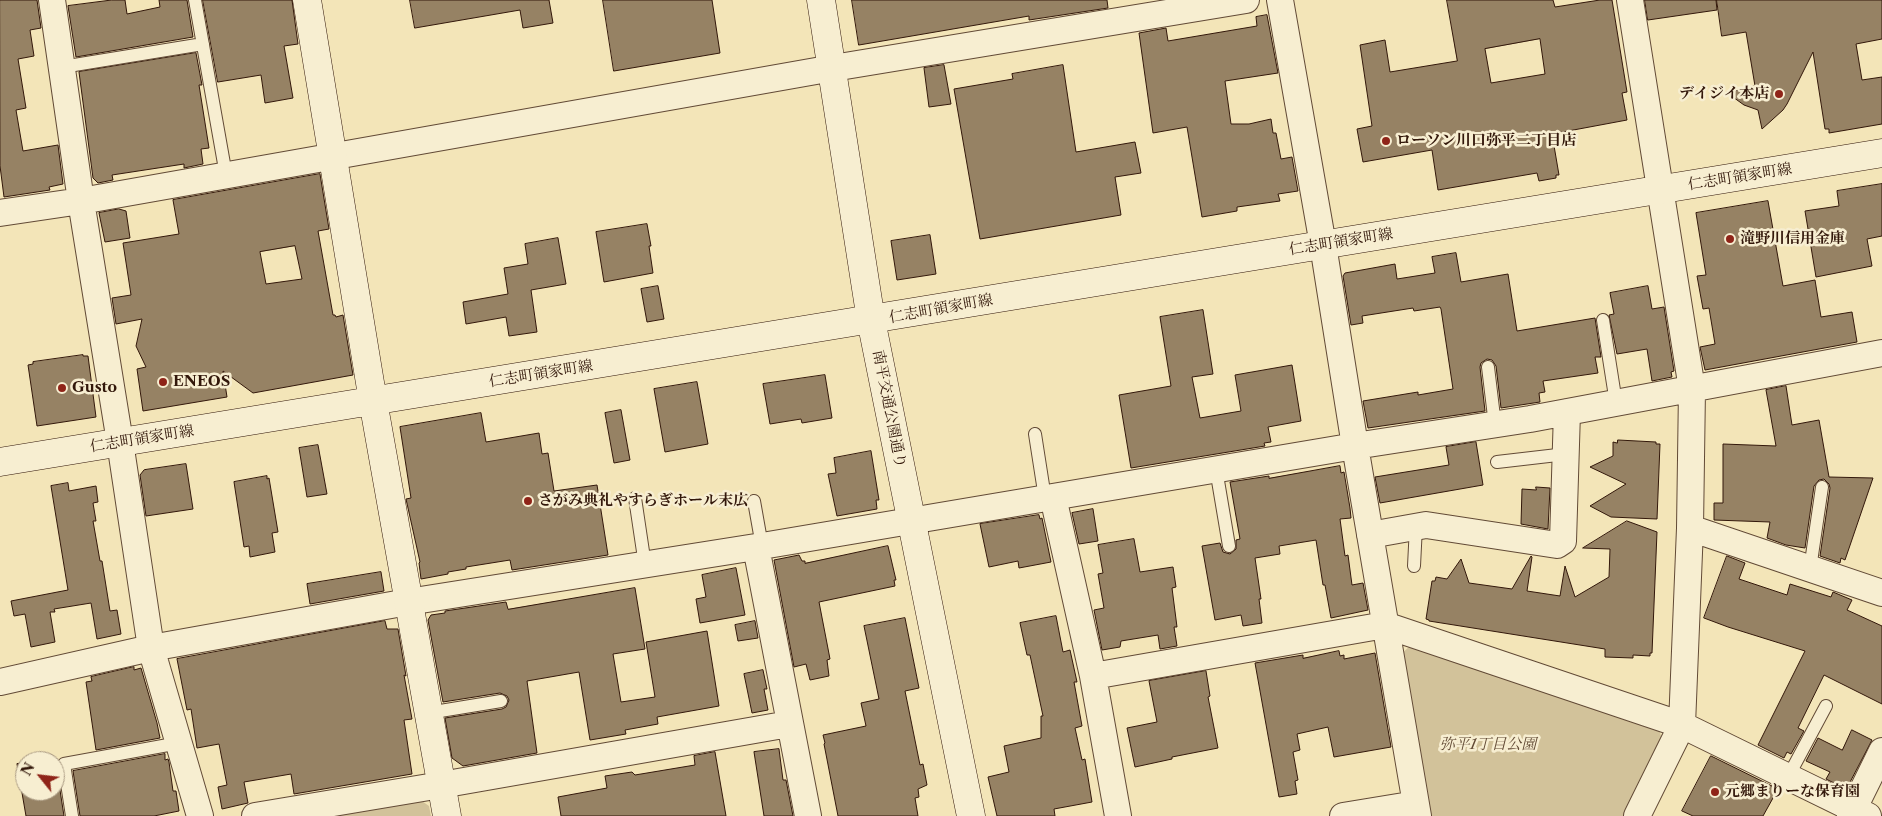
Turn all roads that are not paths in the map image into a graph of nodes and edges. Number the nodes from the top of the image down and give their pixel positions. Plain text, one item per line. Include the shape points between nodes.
1 (52, 0) edge
2 (195, 0) edge
3 (307, 0) edge
4 (821, 0) edge
5 (1246, 0) edge
6 (1280, 0) edge
7 (1630, 0) edge
8 (203, 44) junction
9 (62, 67) junction
10 (833, 68) junction
11 (1882, 154) edge
12 (333, 155) junction
13 (226, 175) junction
14 (1661, 190) junction
15 (81, 201) junction
16 (0, 213) edge
17 (1323, 244) junction
18 (871, 320) junction
19 (1602, 320) dead end
20 (1882, 353) edge
21 (1488, 367) dead end
22 (1692, 389) junction
23 (373, 401) junction
24 (1616, 403) junction
25 (1567, 412) junction
26 (1495, 425) junction
27 (1035, 434) dead end
28 (120, 442) junction
29 (1355, 446) junction
30 (1566, 454) junction
31 (0, 462) edge
32 (1497, 462) dead end
33 (1216, 469) junction
34 (1822, 487) dead end
35 (1049, 497) junction
36 (635, 498) dead end
37 (754, 501) dead end
38 (912, 522) junction
39 (1416, 526) junction
40 (1690, 528) junction
41 (1370, 535) junction
42 (1229, 546) dead end
43 (759, 547) junction
44 (645, 565) junction
45 (1414, 566) dead end
46 (1810, 569) junction
47 (1882, 593) edge
48 (408, 602) junction
49 (1385, 625) junction
50 (151, 648) junction
51 (1092, 676) junction
52 (0, 682) edge
53 (501, 702) dead end
54 (1826, 706) dead end
55 (428, 713) junction
56 (790, 724) junction
57 (1682, 725) junction
58 (178, 743) junction
59 (1882, 751) edge
60 (1788, 777) junction
61 (441, 785) junction
62 (1417, 810) edge
63 (1858, 814) edge
64 (72, 816) edge
65 (200, 816) edge
66 (256, 816) edge
67 (447, 816) edge
68 (808, 816) edge
69 (971, 816) edge
70 (1118, 816) edge
71 (1343, 816) edge
72 (1637, 816) edge

1 - 9 street
2 - 8 lane
3 - 12 street
4 - 10 street, 南平交通公園通り
5 - 10 street
6 - 17 street
7 - 14 street
8 - 9 lane
8 - 13 lane
9 - 15 street
10 - 12 street
10 - 18 street, 南平交通公園通り
11 - 14 street, 仁志町領家町線
12 - 13 street
12 - 23 street
13 - 15 street
14 - 17 street, 仁志町領家町線
14 - 22 street
15 - 16 street
15 - 28 street
17 - 18 street, 仁志町領家町線
17 - 29 street
18 - 23 street, 仁志町領家町線
18 - 38 street, 南平交通公園通り
19 - 24 lane
20 - 22 street
21 - 26 lane
22 - 24 street
22 - 40 street
23 - 28 street, 仁志町領家町線
23 - 48 street
24 - 25 street
25 - 26 street
25 - 30 street
26 - 29 street
27 - 35 lane
28 - 31 street, 仁志町領家町線
28 - 50 street
29 - 33 street
29 - 41 street
30 - 32 lane
30 - 39 street via 1563,541 1557,545
33 - 35 street
33 - 42 lane
34 - 46 lane
35 - 38 street
35 - 51 street
36 - 44 lane
37 - 43 lane
38 - 43 street
38 - 69 street, 南平交通公園通り
39 - 41 street
39 - 45 lane
40 - 46 street
40 - 57 street
41 - 49 street
43 - 44 street
43 - 56 street
44 - 48 street
46 - 47 street
48 - 50 street
48 - 55 street
49 - 51 street
49 - 57 street
49 - 62 street
50 - 52 street
50 - 58 street
51 - 70 street
53 - 55 lane
54 - 60 lane
55 - 61 street
56 - 61 street
56 - 68 street
57 - 60 street
57 - 72 street
58 - 64 lane via 64,764
58 - 65 street
59 - 63 street
60 - 63 street
61 - 66 street
61 - 67 street
62 - 71 street

